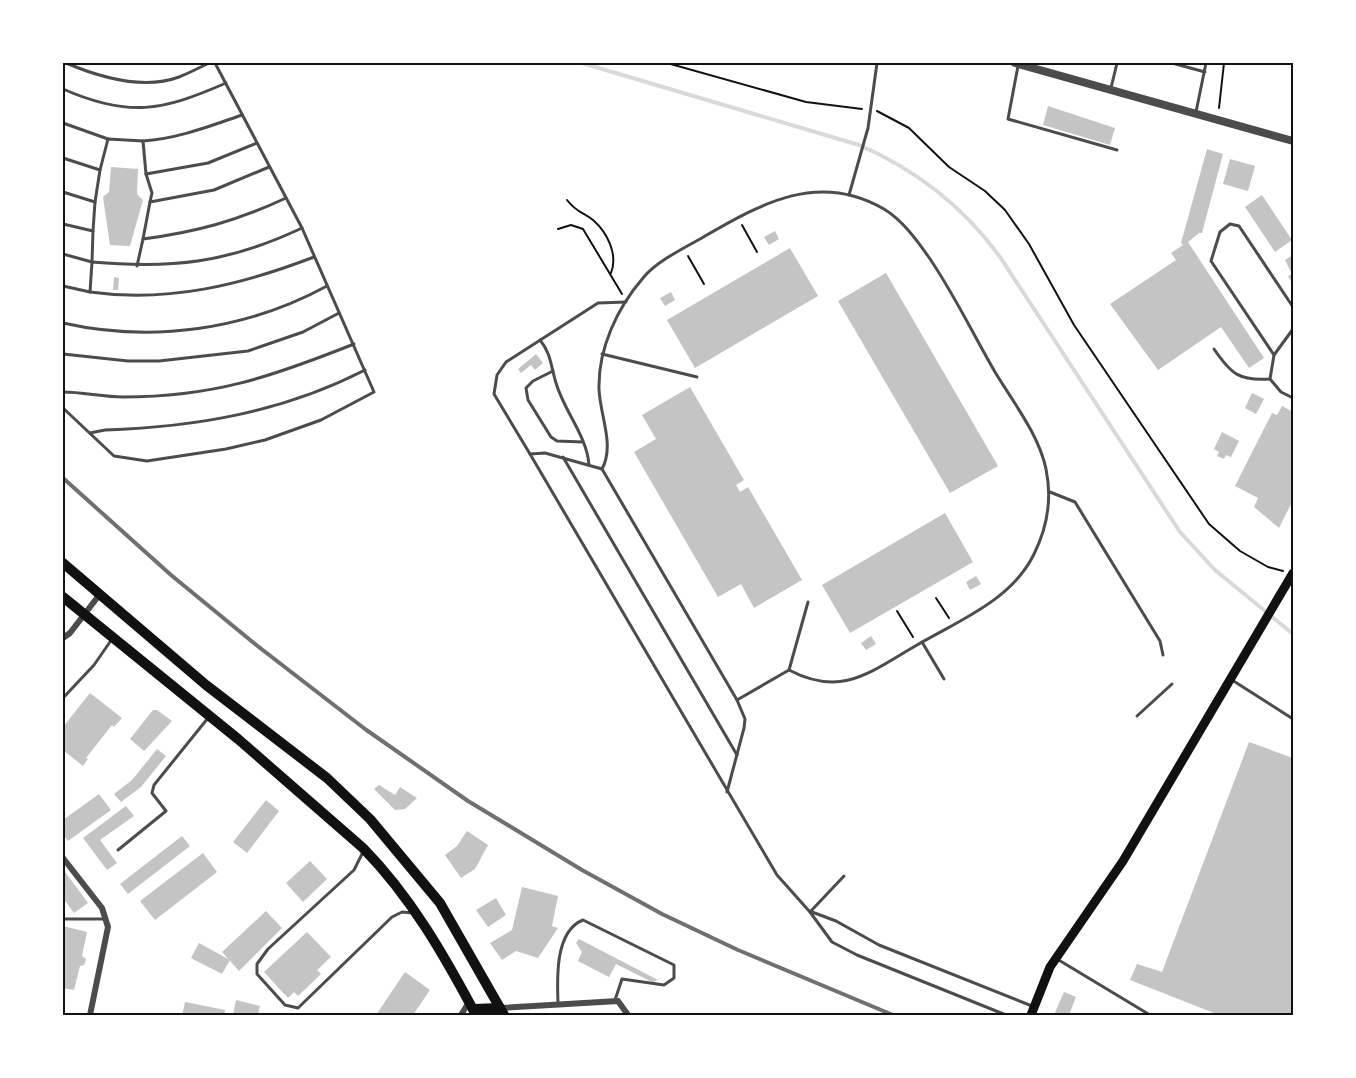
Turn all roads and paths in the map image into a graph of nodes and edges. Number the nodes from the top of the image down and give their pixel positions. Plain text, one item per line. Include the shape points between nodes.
1 (66, 63) edge
2 (208, 63) edge
3 (215, 63) edge
4 (667, 63) edge
5 (877, 63) edge
6 (1016, 63) edge
7 (1117, 63) edge
8 (1172, 63) edge
9 (1206, 63) edge
10 (1224, 63) edge
11 (1205, 72) junction
12 (226, 82) junction
13 (63, 89) edge
14 (1111, 89) junction
15 (870, 110) junction
16 (1196, 112) junction
17 (242, 115) junction
18 (1216, 118) junction
19 (63, 123) edge
20 (108, 139) junction
21 (143, 141) junction
22 (1293, 141) edge
23 (257, 143) junction
24 (1117, 150) dead end
25 (63, 158) edge
26 (269, 167) junction
27 (100, 170) junction
28 (146, 174) junction
29 (63, 192) edge
30 (849, 195) junction
31 (286, 198) junction
32 (567, 200) dead end
33 (95, 202) junction
34 (150, 202) junction
35 (737, 217) junction
36 (63, 224) edge
37 (302, 228) junction
38 (558, 229) dead end
39 (93, 231) junction
40 (143, 239) junction
41 (684, 249) junction
42 (757, 252) dead end
43 (63, 254) edge
44 (314, 257) junction
45 (92, 262) junction
46 (137, 266) junction
47 (610, 274) junction
48 (704, 284) dead end
49 (63, 286) edge
50 (327, 286) junction
51 (90, 292) junction
52 (626, 302) junction
53 (1293, 307) edge
54 (339, 313) junction
55 (63, 323) edge
56 (1293, 329) edge
57 (540, 340) junction
58 (354, 344) junction
59 (1214, 349) dead end
60 (63, 354) edge
61 (602, 354) junction
62 (1275, 355) junction
63 (365, 370) junction
64 (553, 371) junction
65 (697, 377) dead end
66 (1270, 378) junction
67 (63, 392) edge
68 (1293, 398) edge
69 (63, 408) edge
70 (90, 433) junction
71 (582, 442) junction
72 (530, 454) junction
73 (563, 457) junction
74 (589, 465) junction
75 (602, 468) junction
76 (1050, 492) junction
77 (63, 563) edge
78 (1293, 574) edge
79 (100, 594) junction
80 (63, 597) edge
81 (936, 598) dead end
82 (808, 602) dead end
83 (897, 611) dead end
84 (83, 613) junction
85 (952, 624) junction
86 (113, 637) junction
87 (63, 638) edge
88 (922, 642) junction
89 (918, 644) junction
90 (1163, 655) dead end
91 (789, 670) junction
92 (944, 679) dead end
93 (1232, 680) junction
94 (1172, 684) dead end
95 (63, 698) edge
96 (737, 700) junction
97 (210, 716) junction
98 (1137, 716) dead end
99 (1293, 719) edge
100 (737, 755) junction
101 (727, 792) junction
102 (363, 848) junction
103 (118, 850) dead end
104 (63, 858) edge
105 (844, 876) dead end
106 (810, 912) junction
107 (418, 915) junction
108 (63, 919) edge
109 (105, 919) junction
110 (1056, 958) junction
111 (614, 1001) junction
112 (558, 1005) junction
113 (473, 1009) edge
114 (1032, 1011) edge
115 (502, 1012) edge
116 (90, 1015) edge
117 (460, 1015) edge
118 (628, 1015) edge
119 (1006, 1015) edge
120 (1150, 1015) edge

1 - 2 lane via 128,81 155,82 178,78
3 - 12 lane
4 - 15 path via 806,102
5 - 15 lane
6 - 14 street
6 - 24 lane via 1008,119
7 - 14 lane
8 - 11 lane
9 - 11 lane
10 - 18 path
11 - 16 lane
12 - 13 lane via 178,103 145,109 102,105
12 - 17 lane
14 - 16 street
15 - 30 lane
15 - 78 path via 884,113 909,128 954,171 1005,210 1029,244 1074,325 1209,524 1240,551 1268,567
16 - 18 street
17 - 21 lane via 161,140
17 - 23 lane
18 - 22 street
19 - 20 lane
20 - 21 lane
20 - 27 lane
21 - 28 lane
23 - 26 lane
23 - 28 lane via 208,163
25 - 27 lane
26 - 31 lane
26 - 34 lane via 214,190
27 - 33 lane
28 - 34 lane via 152,193
29 - 33 lane
30 - 35 lane via 802,192
30 - 76 lane via 868,201 899,220 929,259 1042,452
31 - 37 lane
31 - 40 lane via 232,222
32 - 47 path via 575,211 596,222 607,238 614,259
33 - 39 lane
34 - 40 lane
35 - 41 lane
35 - 42 path
36 - 39 lane
37 - 44 lane
37 - 46 lane via 230,255 182,264
38 - 47 path via 571,225 583,229
39 - 45 lane
40 - 46 lane
41 - 48 path
41 - 52 lane via 644,276
43 - 45 lane
44 - 50 lane
44 - 51 lane via 244,282 206,290 153,296
45 - 46 lane
45 - 51 lane
47 - 52 path
49 - 51 lane
50 - 54 lane
50 - 55 lane via 239,320 176,332 125,332
52 - 57 lane via 598,303
52 - 61 lane via 609,331
53 - 62 lane via 1239,226 1230,224 1220,232 1211,261
54 - 58 lane
54 - 60 lane via 303,332 248,351 159,361
56 - 62 lane
57 - 64 lane
57 - 72 lane via 507,362 497,375 494,394
58 - 63 lane
58 - 67 lane via 265,378 223,389 120,397
59 - 66 lane via 1226,367 1240,377
61 - 65 lane
61 - 75 lane via 599,388 609,456
62 - 66 lane
63 - 70 lane via 330,388 267,410 209,422
63 - 70 lane via 374,392 321,420 226,449 147,461 114,456
64 - 71 lane
64 - 71 lane via 526,388 528,400 551,437
66 - 68 lane via 1281,392
69 - 70 lane
71 - 74 lane
72 - 73 lane
72 - 101 lane
73 - 74 lane
73 - 100 lane
74 - 75 lane
75 - 96 lane
76 - 85 lane via 1043,531 1025,571 998,598
76 - 90 lane via 1075,502 1160,641
77 - 79 main road
78 - 93 main road
79 - 84 street
79 - 115 main road via 206,685 327,778 370,819 440,903
80 - 84 main road
81 - 85 path
82 - 91 lane
83 - 89 path
84 - 86 main road
84 - 87 street
85 - 88 lane
86 - 95 lane via 94,665
86 - 97 main road
88 - 89 lane
88 - 92 lane
89 - 91 lane via 870,672 843,682 818,682
91 - 96 lane
93 - 99 lane
93 - 110 main road via 1124,861
94 - 98 lane
96 - 100 lane via 745,719
97 - 102 main road
97 - 103 lane via 154,785 152,793 166,811
100 - 101 lane
101 - 106 lane via 777,875
102 - 107 main road
102 - 107 lane via 354,870 268,949 257,964 257,974 285,1005 298,1008 392,917 402,912
104 - 109 street via 102,908
105 - 106 lane
106 - 114 lane
106 - 119 lane via 826,935 845,950
107 - 113 main road
108 - 109 lane
109 - 116 street via 106,947
110 - 114 main road
110 - 120 lane
111 - 112 street
111 - 112 lane via 622,979 664,985 674,978 674,965 583,920 575,923 563,944
111 - 118 street
112 - 115 street
113 - 115 main road
113 - 117 street

